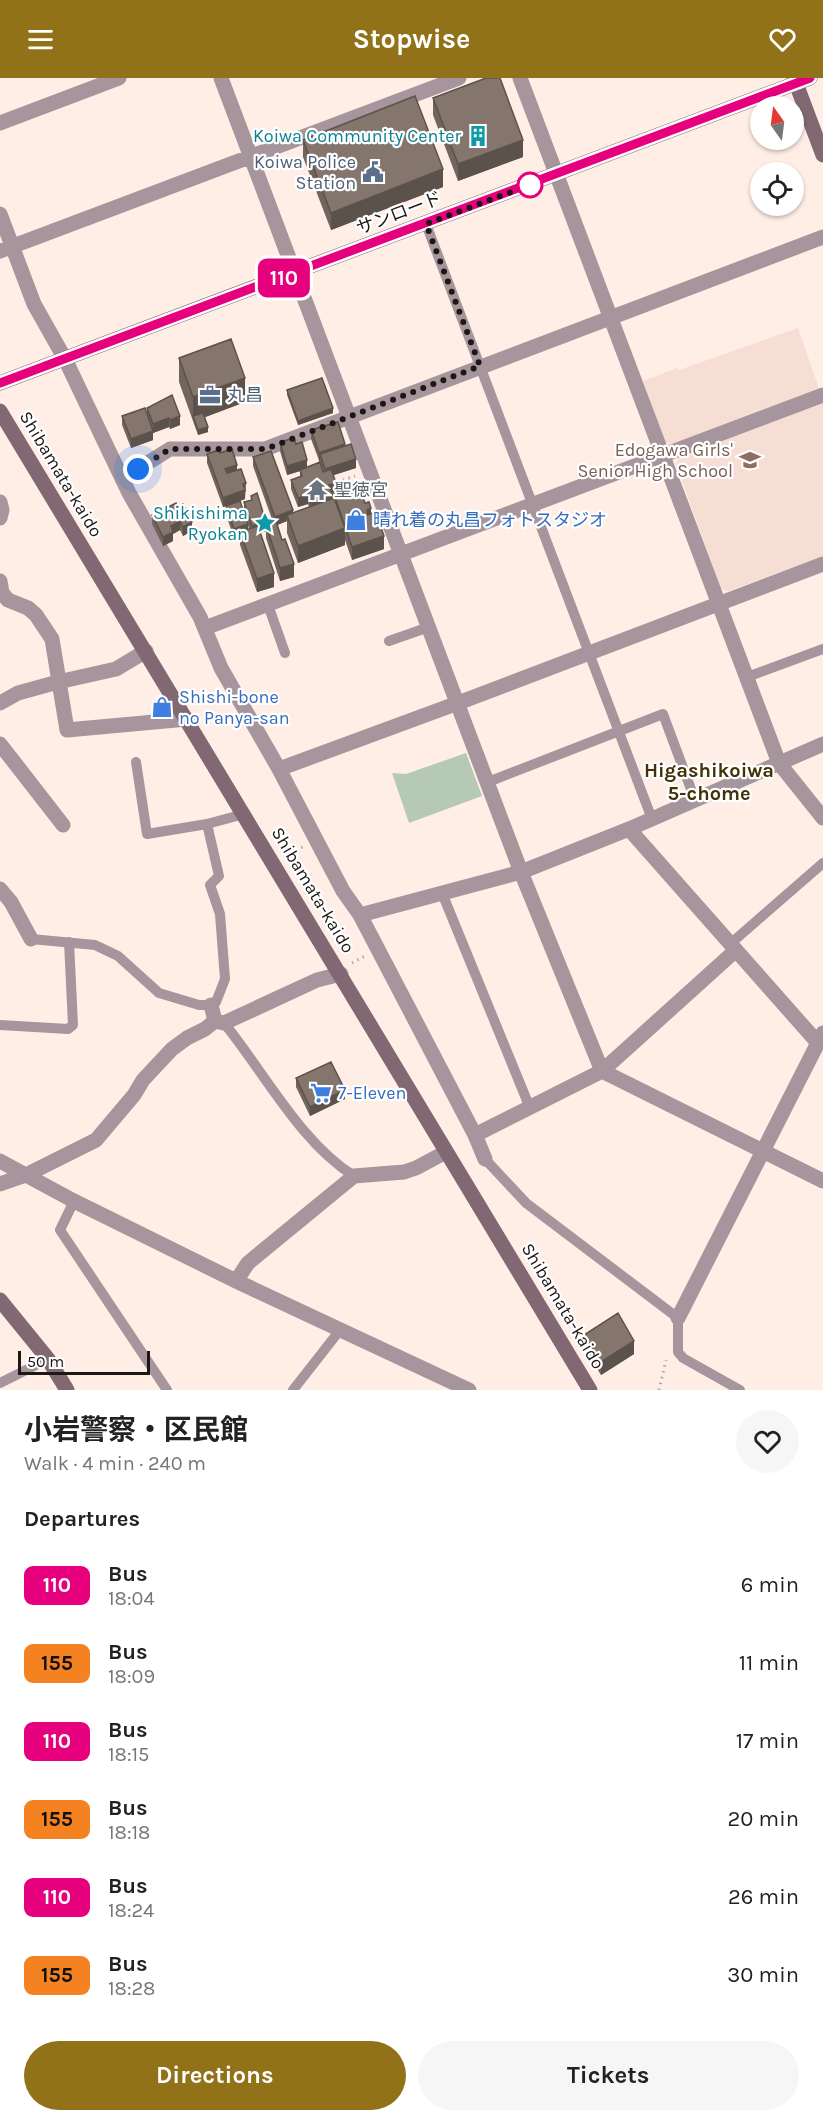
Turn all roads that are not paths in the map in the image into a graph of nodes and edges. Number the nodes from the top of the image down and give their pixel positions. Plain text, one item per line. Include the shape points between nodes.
1 (119, 78) edge
2 (221, 78) edge
3 (459, 78) edge
4 (520, 78) edge
5 (800, 80) edge
6 (0, 123) edge
7 (823, 155) edge
8 (250, 157) junction
9 (557, 175) junction
10 (0, 214) edge
11 (426, 224) junction
12 (823, 237) edge
13 (6, 249) edge
14 (296, 273) junction
15 (610, 318) junction
16 (65, 359) junction
17 (480, 366) junction
18 (0, 383) edge
19 (823, 395) edge
20 (0, 412) edge
21 (349, 417) junction
22 (662, 455) junction
23 (122, 479) junction
24 (0, 502) edge
25 (532, 505) junction
26 (0, 518) edge
27 (401, 555) junction
28 (823, 564) edge
29 (0, 581) edge
30 (719, 603) junction
31 (268, 604) junction
32 (429, 627) junction
33 (205, 628) junction
34 (389, 641) dead end
35 (823, 649) edge
36 (146, 651) junction
37 (285, 653) dead end
38 (590, 653) junction
39 (747, 677) junction
40 (58, 682) junction
41 (0, 703) edge
42 (458, 703) junction
43 (187, 719) junction
44 (617, 732) junction
45 (0, 744) edge
46 (823, 744) edge
47 (136, 762) dead end
48 (779, 763) junction
49 (279, 769) junction
50 (488, 782) junction
51 (695, 800) junction
52 (244, 814) junction
53 (823, 818) edge
54 (652, 819) junction
55 (207, 824) junction
56 (63, 825) dead end
57 (629, 829) junction
58 (823, 863) edge
59 (521, 872) junction
60 (0, 889) edge
61 (442, 893) junction
62 (360, 915) junction
63 (32, 939) joint
64 (69, 942) junction
65 (732, 948) junction
66 (344, 970) junction
67 (211, 1005) junction
68 (219, 1022) junction
69 (0, 1024) edge
70 (820, 1038) edge
71 (602, 1071) junction
72 (530, 1108) junction
73 (475, 1135) junction
74 (447, 1152) junction
75 (763, 1152) junction
76 (485, 1159) joint
77 (0, 1161) edge
78 (26, 1174) junction
79 (354, 1176) junction
80 (823, 1182) edge
81 (0, 1184) edge
82 (74, 1201) junction
83 (236, 1281) junction
84 (0, 1300) edge
85 (678, 1318) junction
86 (340, 1330) junction
87 (48, 1359) junction
88 (0, 1383) edge
89 (462, 1388) edge
90 (67, 1390) edge
91 (166, 1390) edge
92 (292, 1390) edge
93 (590, 1390) edge
94 (740, 1390) edge

1 - 6 street
2 - 8 street
3 - 8 street
4 - 9 street
5 - 7 main road
5 - 9 main road, サンロード
8 - 13 street
8 - 14 street
9 - 11 main road, サンロード
9 - 15 street
10 - 13 street
11 - 14 main road, サンロード
11 - 17 lane
12 - 15 street
13 - 16 street
14 - 16 main road, サンロード
14 - 21 street
15 - 17 street
15 - 22 street
16 - 18 main road, サンロード
16 - 23 street
17 - 21 street
17 - 25 lane
19 - 22 street
20 - 36 main road, Shibamata-kaido
21 - 23 street via 266,449 170,449
21 - 27 street
22 - 25 street
22 - 30 street
23 - 33 street
24 - 26 street
25 - 27 street
25 - 38 lane
27 - 31 street
27 - 32 street
28 - 30 street
29 - 40 street via 8,600 36,615 52,639
30 - 38 street
30 - 39 street
31 - 33 street
31 - 37 lane
32 - 34 lane
32 - 42 street
33 - 49 street via 221,668
35 - 39 lane
36 - 40 street via 116,669
36 - 43 main road, Shibamata-kaido
38 - 42 street
38 - 44 lane
39 - 48 street
40 - 41 street via 18,693
40 - 43 street via 67,730
42 - 49 street
42 - 50 street
43 - 52 main road, Shibamata-kaido
44 - 50 lane
44 - 51 lane via 663,714
44 - 54 lane
45 - 56 street
46 - 48 street
47 - 55 lane via 147,834
48 - 51 street
48 - 53 street
49 - 62 street via 343,891
50 - 59 street
51 - 54 street
52 - 55 lane
52 - 66 main road, Shibamata-kaido
54 - 57 street
55 - 67 lane via 219,876 210,885 220,914 225,980
57 - 59 street
57 - 65 street
58 - 65 lane
59 - 61 street
59 - 71 street
60 - 63 street
61 - 62 street
61 - 72 lane
62 - 73 street
63 - 64 lane
64 - 67 lane via 95,945 118,956 159,993
64 - 69 lane via 73,1025 68,1029
65 - 70 street
65 - 71 street
66 - 68 street
66 - 74 main road, Shibamata-kaido
67 - 68 street
68 - 78 street via 172,1049 96,1140
68 - 79 lane via 294,1118 341,1168
70 - 75 street
71 - 72 street
71 - 75 street
72 - 73 street
73 - 76 street
74 - 79 street via 404,1172
74 - 93 main road, Shibamata-kaido
75 - 80 street
75 - 85 street
76 - 85 lane via 526,1203
77 - 78 street
78 - 81 street
78 - 82 street
79 - 83 street via 248,1263
82 - 83 street
82 - 91 lane via 60,1230
83 - 86 street
84 - 87 main road
85 - 94 lane via 678,1352 683,1358
86 - 89 street
86 - 92 lane
87 - 88 lane
87 - 90 main road

